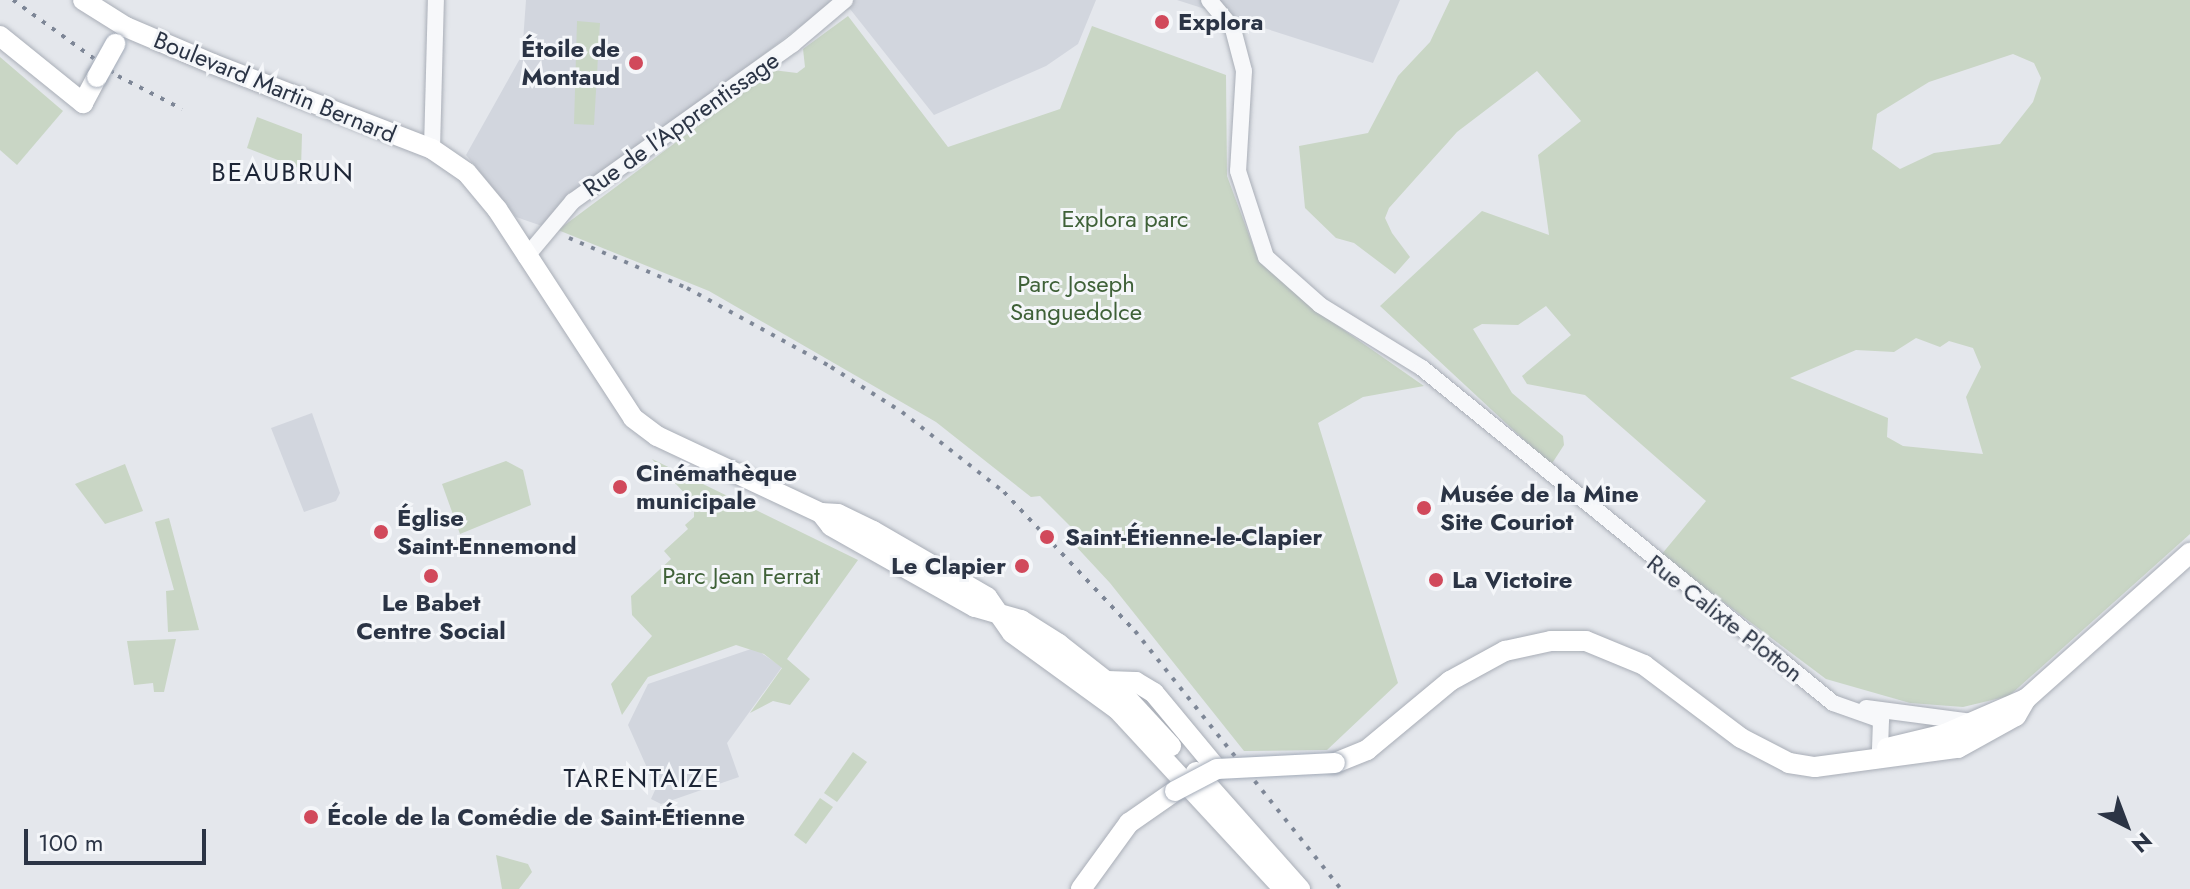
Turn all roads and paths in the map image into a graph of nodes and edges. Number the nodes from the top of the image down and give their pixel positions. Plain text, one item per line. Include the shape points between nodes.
1 (83, 0) edge
2 (436, 0) edge
3 (845, 0) edge
4 (1209, 0) edge
5 (121, 35) junction
6 (0, 36) edge
7 (432, 149) junction
8 (526, 257) junction
9 (2190, 553) edge
10 (998, 613) junction
11 (1107, 681) junction
12 (2026, 699) junction
13 (1833, 703) junction
14 (1881, 720) junction
15 (1972, 722) junction
16 (1880, 749) junction
17 (1772, 750) junction
18 (1912, 751) junction
19 (1211, 763) junction
20 (1082, 884) edge
21 (1279, 887) edge
22 (1300, 889) edge

1 - 5 main road, Boulevard Martin Bernard
2 - 7 street
3 - 8 street, Rue de l'Apprentissage via 793,44 573,201
4 - 13 street, Rue Calixte Plotton via 1233,29 1244,71 1238,171 1266,257 1320,305 1422,368
5 - 6 main road, bridge via 83,103
5 - 7 main road, Boulevard Martin Bernard
7 - 8 main road, Boulevard Martin Bernard via 467,173
8 - 10 main road via 633,418 657,436 821,513 838,514 873,531 987,597
9 - 12 main road
10 - 11 main road via 1021,620
10 - 21 main road via 1012,633 1118,710
11 - 19 main road via 1136,682 1154,693
11 - 22 main road
12 - 15 main road
12 - 18 main road via 2016,716 1979,741
13 - 14 street, Rue Calixte Plotton
13 - 15 street
14 - 16 street
14 - 18 street
15 - 18 main road
16 - 17 main road via 1819,754
16 - 18 main road
17 - 18 main road via 1789,763 1815,767
17 - 19 main road, bridge via 1741,738 1644,665 1586,641 1551,641 1505,651 1450,681 1367,750 1335,763
19 - 20 main road, bridge via 1129,823

